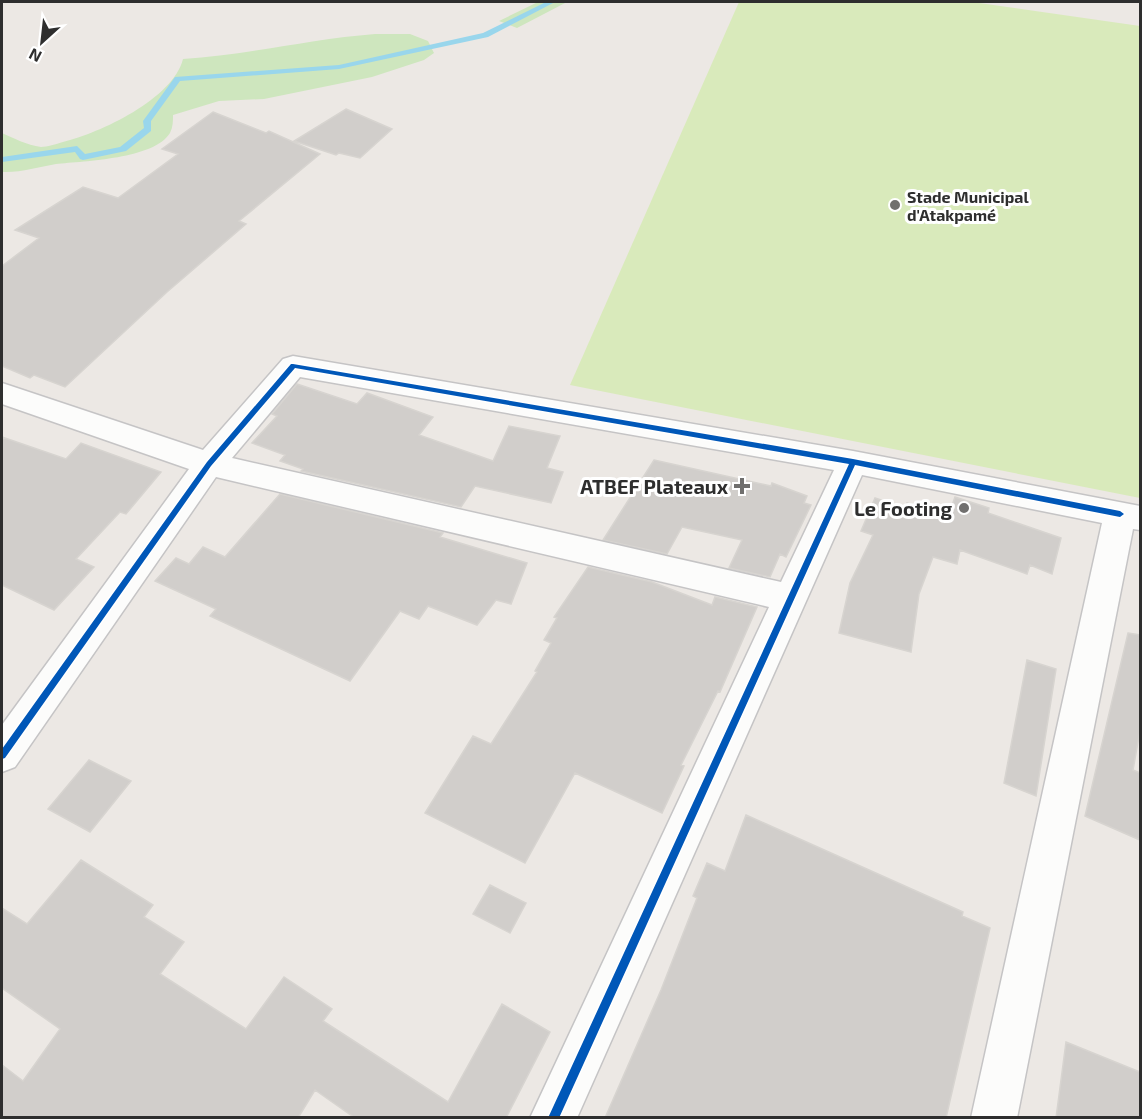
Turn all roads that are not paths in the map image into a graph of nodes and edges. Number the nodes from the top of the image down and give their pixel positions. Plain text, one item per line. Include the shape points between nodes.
1 (2, 393) edge
2 (853, 462) junction
3 (209, 464) junction
4 (1130, 516) edge
5 (790, 598) junction
6 (2, 755) edge
7 (553, 1118) edge
8 (994, 1118) edge

1 - 3 street
2 - 3 street via 293,366
2 - 4 street
2 - 5 street
3 - 5 street
3 - 6 street
4 - 8 street
5 - 7 street

